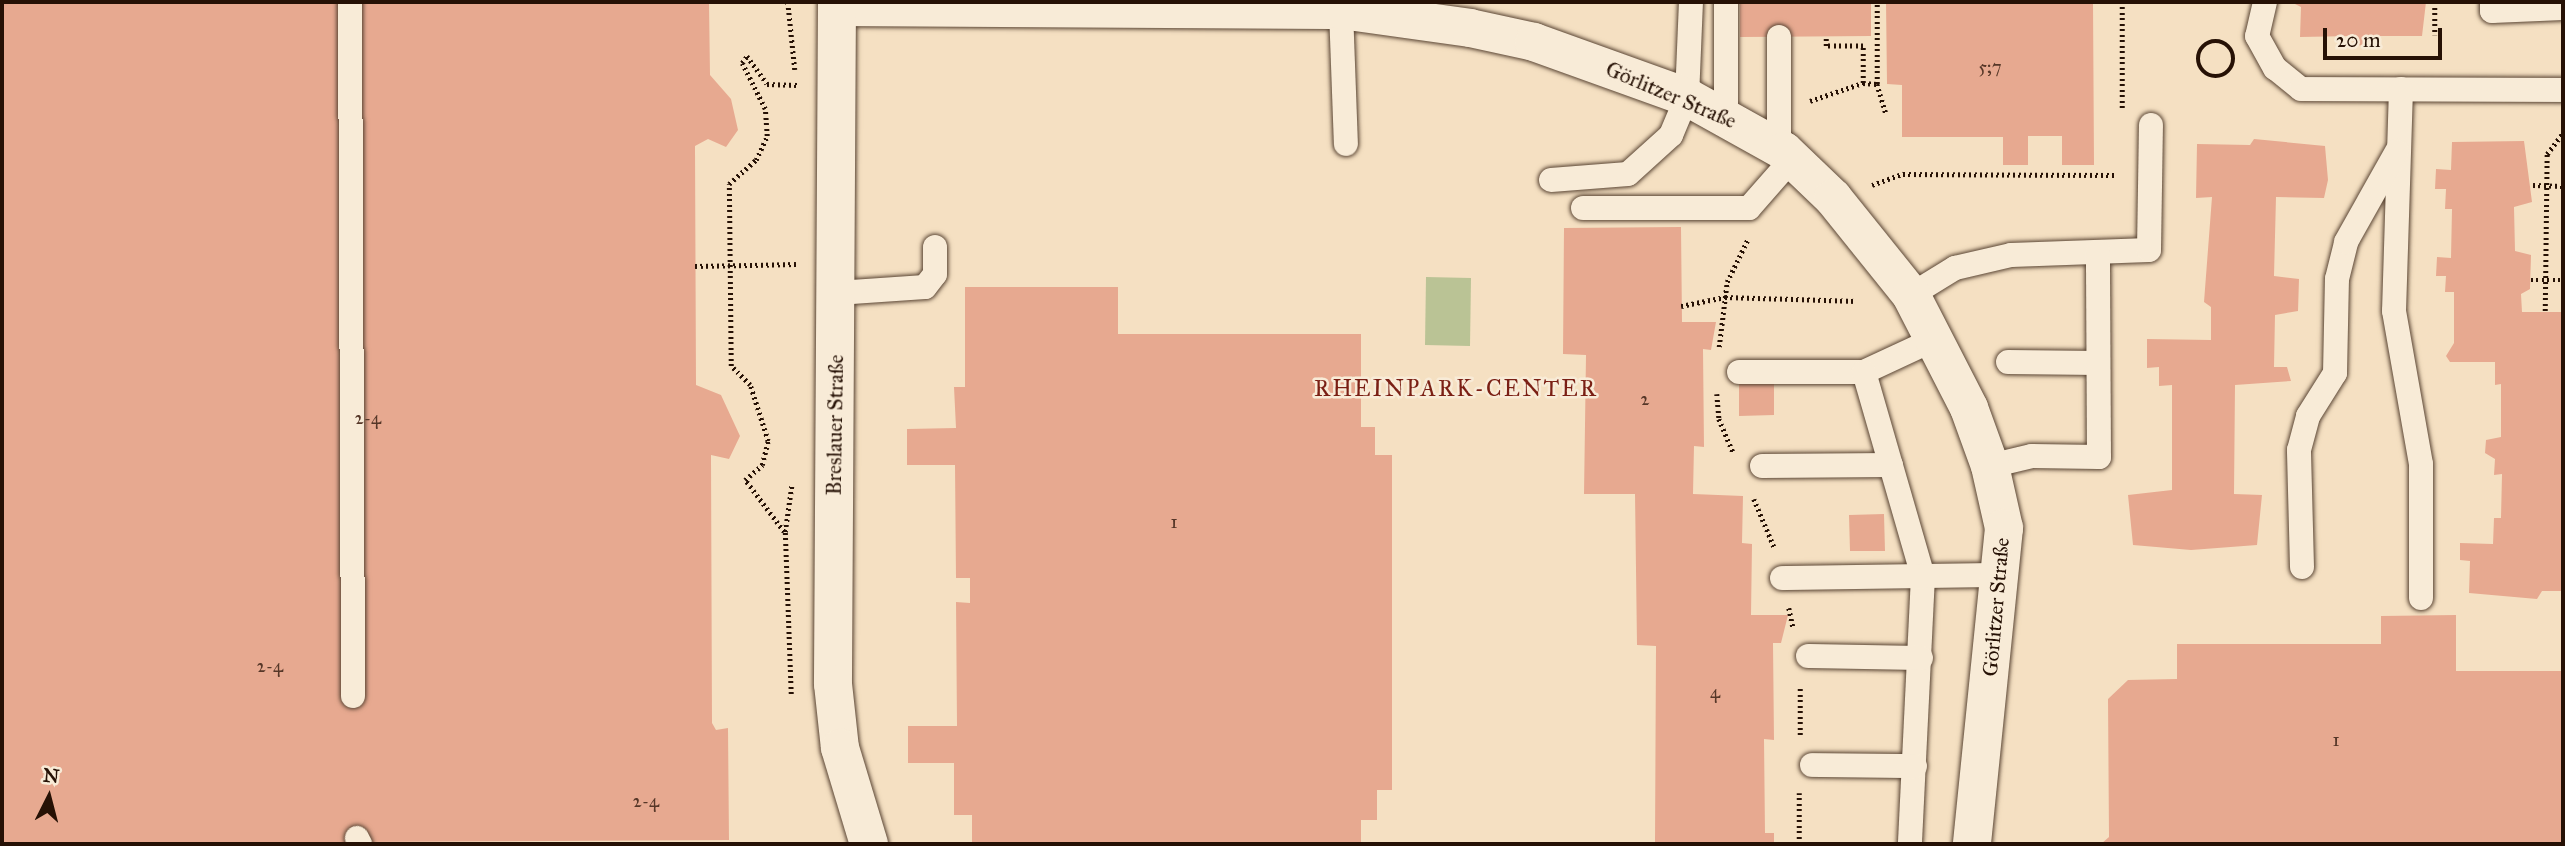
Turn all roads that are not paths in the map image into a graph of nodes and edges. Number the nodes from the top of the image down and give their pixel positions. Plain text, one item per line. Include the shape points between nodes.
1 (350, 2) edge
2 (1691, 2) edge
3 (1726, 2) edge
4 (2265, 2) edge
5 (2492, 2) edge
6 (837, 5) edge
7 (2563, 8) edge
8 (1341, 10) junction
9 (1389, 10) edge
10 (1779, 37) dead end
11 (2401, 89) junction
12 (2563, 90) edge
13 (1687, 97) junction
14 (1726, 116) junction
15 (2151, 125) dead end
16 (1783, 140) junction
17 (1346, 144) dead end
18 (2399, 148) junction
19 (1551, 180) dead end
20 (1583, 208) dead end
21 (936, 247) dead end
22 (2098, 252) junction
23 (837, 293) junction
24 (1911, 295) junction
25 (1937, 338) junction
26 (2008, 362) dead end
27 (2098, 363) junction
28 (1739, 372) dead end
29 (1864, 372) junction
30 (1891, 465) junction
31 (1751, 466) road end
32 (1990, 466) junction
33 (2302, 567) dead end
34 (1999, 575) junction
35 (1923, 576) junction
36 (1782, 578) road end
37 (2421, 598) dead end
38 (1802, 650) road end
39 (1921, 658) junction
40 (353, 696) dead end
41 (1803, 765) road end
42 (1916, 766) junction
43 (869, 844) edge
44 (1910, 844) edge
45 (1972, 844) edge

1 - 40 lane
2 - 13 lane
3 - 14 lane
4 - 11 lane via 2257,36 2275,68 2301,89
5 - 7 lane via 2492,11
6 - 8 street, Görlitzer Straße
6 - 23 street, Breslauer Straße
8 - 9 street, Görlitzer Straße
8 - 17 lane
9 - 13 street, Görlitzer Straße via 1534,43
10 - 16 lane
11 - 12 lane
11 - 18 lane
13 - 14 street, Görlitzer Straße
13 - 19 lane via 1671,135 1628,174
14 - 16 street, Görlitzer Straße
15 - 22 lane via 2149,250
16 - 20 lane via 1749,208
16 - 24 street, Görlitzer Straße
18 - 33 lane via 2346,242 2337,279 2335,373 2308,416 2299,450
18 - 37 lane via 2394,311 2421,464
21 - 23 lane via 935,274 925,287
22 - 24 lane via 2011,255 1955,268
22 - 27 lane
23 - 43 street, Breslauer Straße via 833,684 840,747
24 - 25 street, Görlitzer Straße
25 - 29 lane
25 - 32 street, Görlitzer Straße
26 - 27 lane
27 - 32 lane via 2099,457 2032,456
28 - 29 lane
29 - 30 lane
30 - 31 lane
30 - 35 lane
32 - 34 street, Görlitzer Straße via 2004,528
34 - 35 lane
34 - 45 street, Görlitzer Straße
35 - 36 lane
35 - 39 lane
38 - 39 lane
39 - 42 lane
41 - 42 lane
42 - 44 lane

